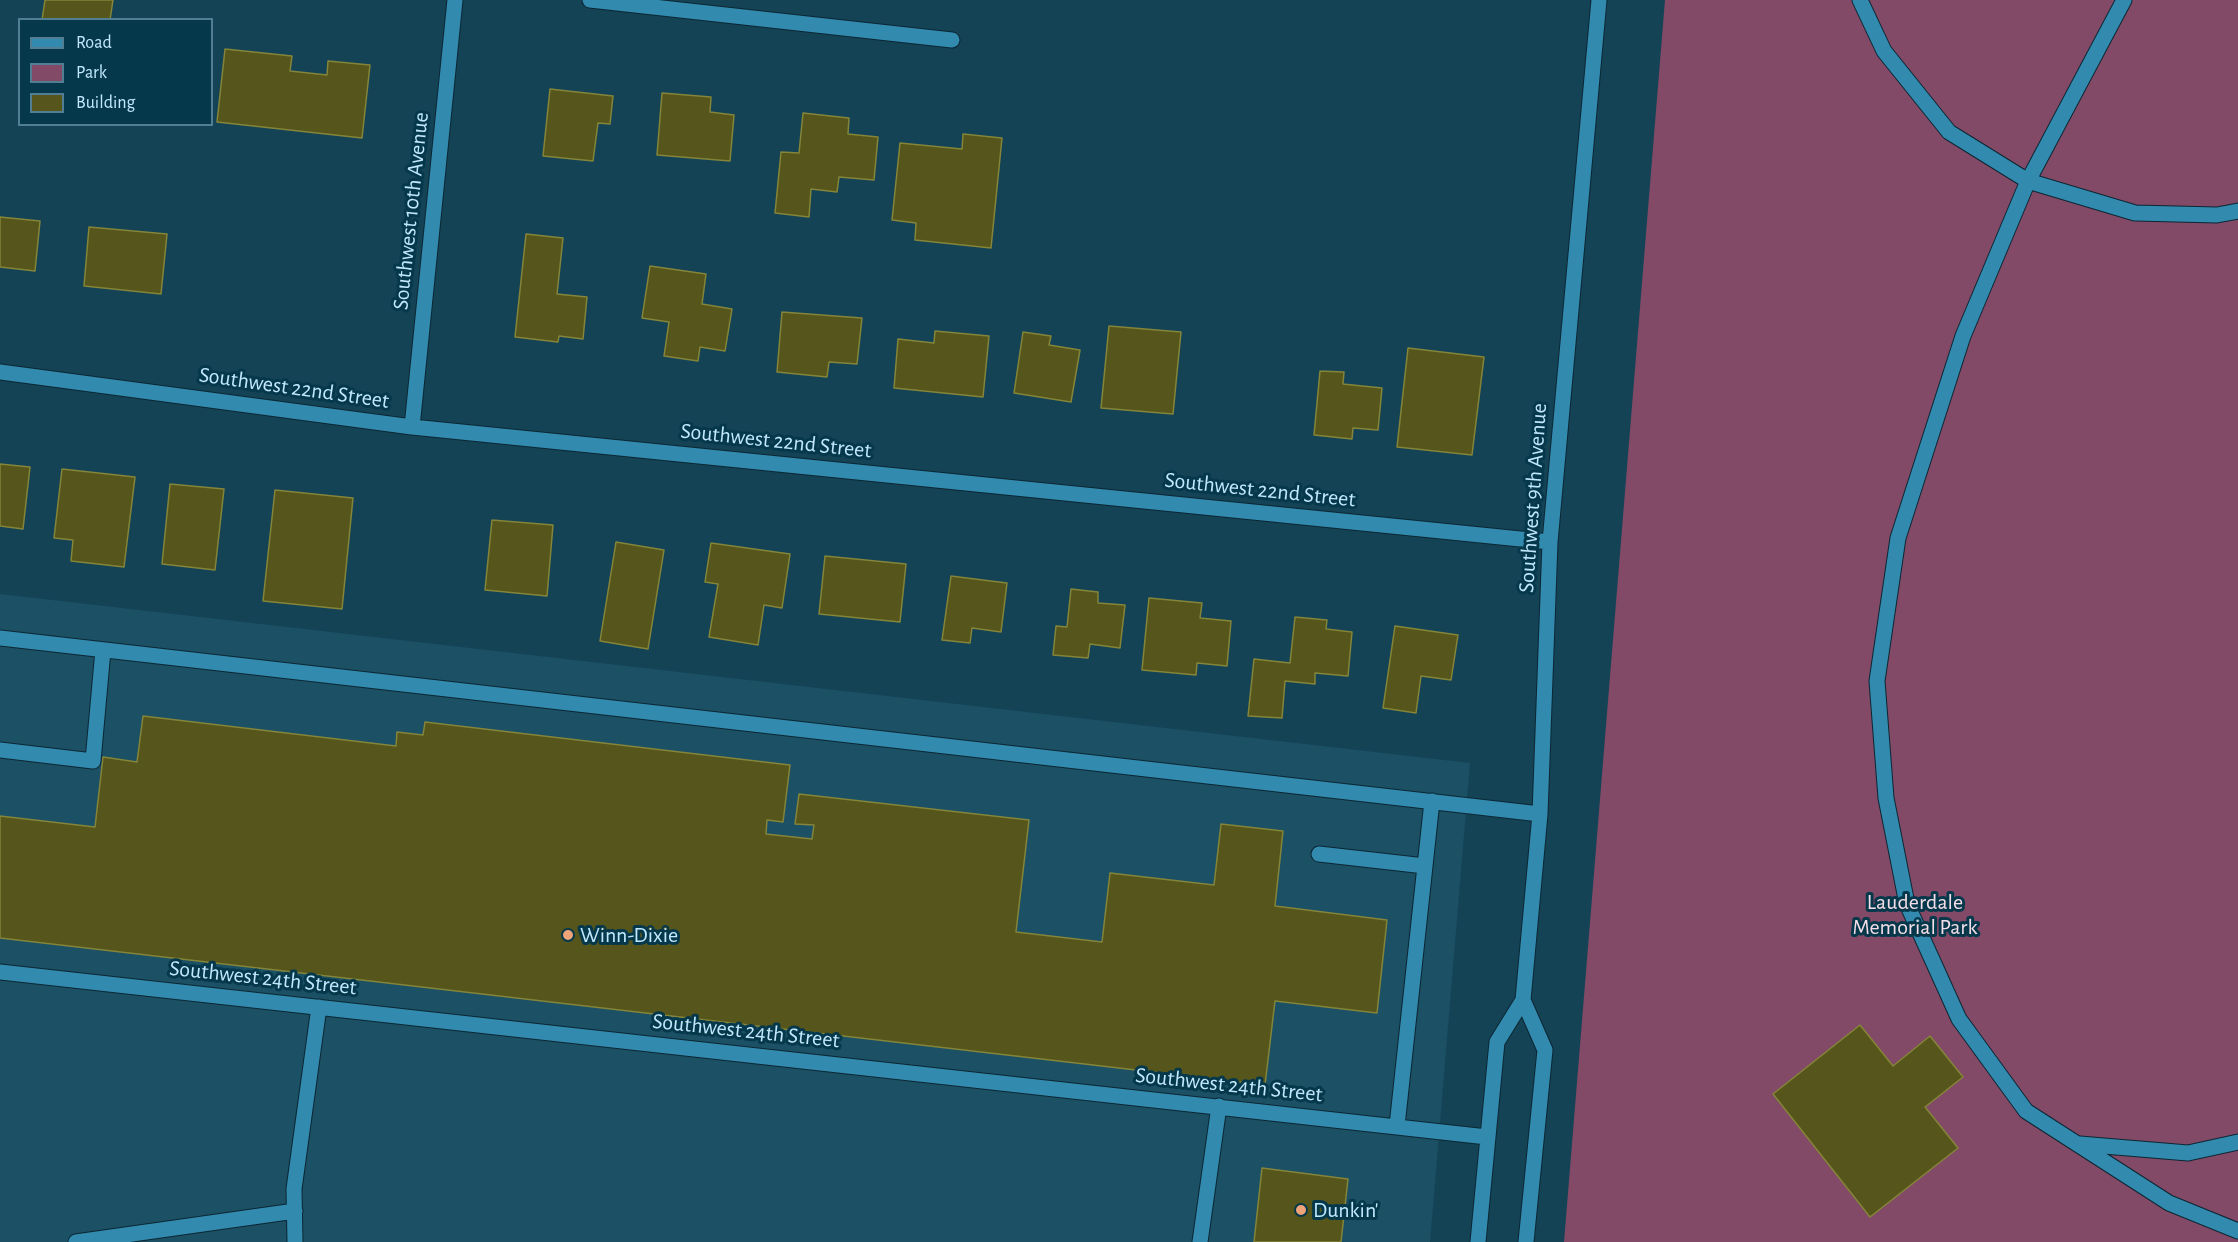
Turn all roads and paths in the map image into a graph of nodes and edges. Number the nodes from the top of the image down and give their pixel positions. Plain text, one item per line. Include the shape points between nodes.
1 (455, 0) edge
2 (590, 0) edge
3 (1599, 0) edge
4 (1860, 0) edge
5 (2124, 0) edge
6 (952, 40) dead end
7 (2028, 181) junction
8 (2238, 211) edge
9 (0, 372) edge
10 (412, 427) junction
11 (1550, 542) junction
12 (0, 638) edge
13 (103, 650) junction
14 (0, 750) edge
15 (1432, 801) junction
16 (1540, 814) junction
17 (1319, 854) dead end
18 (1425, 866) junction
19 (0, 972) edge
20 (1523, 1000) junction
21 (319, 1007) junction
22 (1219, 1106) junction
23 (1397, 1126) junction
24 (1487, 1137) junction
25 (2238, 1142) edge
26 (2077, 1144) junction
27 (295, 1211) junction
28 (2238, 1231) edge
29 (76, 1242) edge
30 (295, 1242) edge
31 (1200, 1242) edge
32 (1478, 1242) edge
33 (1526, 1242) edge

1 - 10 street, Southwest 10th Avenue
2 - 6 street
3 - 11 street, Southwest 9th Avenue
4 - 7 street via 1884,51 1949,132
5 - 7 street
7 - 8 street via 2136,213 2217,215
7 - 26 street via 1963,336 1898,538 1877,681 1886,798 1907,904 1959,1019 2026,1111
9 - 10 street, Southwest 22nd Street
10 - 11 street, Southwest 22nd Street
11 - 16 street, Southwest 9th Avenue
12 - 13 street
13 - 14 street via 93,761
13 - 15 street
15 - 16 street
15 - 18 street
16 - 20 street, Southwest 9th Avenue
17 - 18 street
18 - 23 street
19 - 21 street, Southwest 24th Street
20 - 24 street, Southwest 9th Avenue via 1497,1042
20 - 33 street, Southwest 9th Avenue via 1545,1050
21 - 22 street, Southwest 24th Street
21 - 27 street via 294,1189
22 - 23 street, Southwest 24th Street
22 - 31 street
23 - 24 street, Southwest 24th Street
24 - 32 street, Southwest 9th Avenue
25 - 26 street via 2188,1154
26 - 28 street via 2169,1203
27 - 29 street
27 - 30 street

